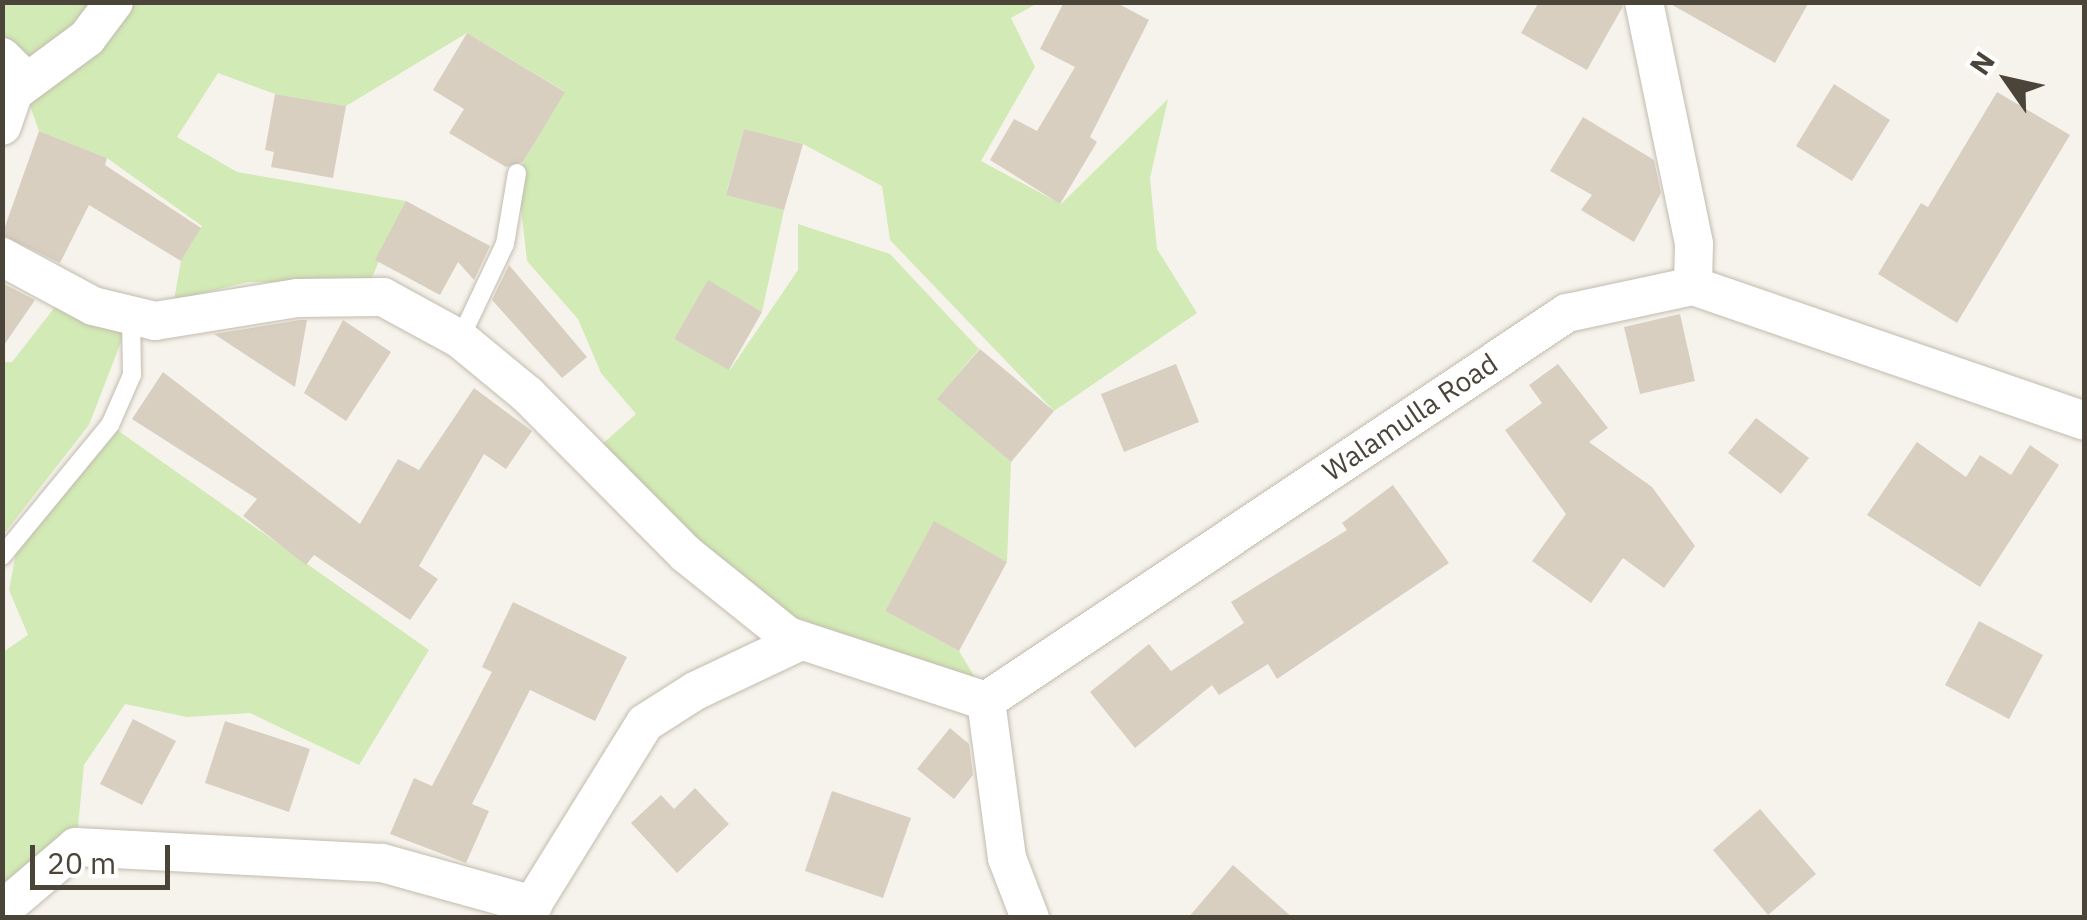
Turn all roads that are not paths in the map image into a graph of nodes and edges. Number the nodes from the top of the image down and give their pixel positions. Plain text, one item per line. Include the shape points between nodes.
1 (114, 2) edge
2 (1644, 2) edge
3 (6, 92) edge
4 (517, 173) dead end
5 (2, 257) edge
6 (1693, 286) junction
7 (131, 316) junction
8 (460, 339) junction
9 (2084, 421) edge
10 (2, 556) edge
11 (801, 641) junction
12 (986, 701) junction
13 (2, 910) edge
14 (529, 911) edge
15 (1030, 918) edge

1 - 3 street via 87,38
2 - 6 street via 1694,244
4 - 8 lane via 505,244
5 - 7 street via 93,306
6 - 9 street
6 - 12 street, Walamulla Road via 1566,313
7 - 8 street via 155,322 297,298 383,298
7 - 10 lane via 132,375 110,426
8 - 11 street via 528,395 686,554
11 - 12 street
11 - 14 street via 694,691 645,723 590,802
12 - 15 street via 1007,858
13 - 14 street via 76,847 382,864

